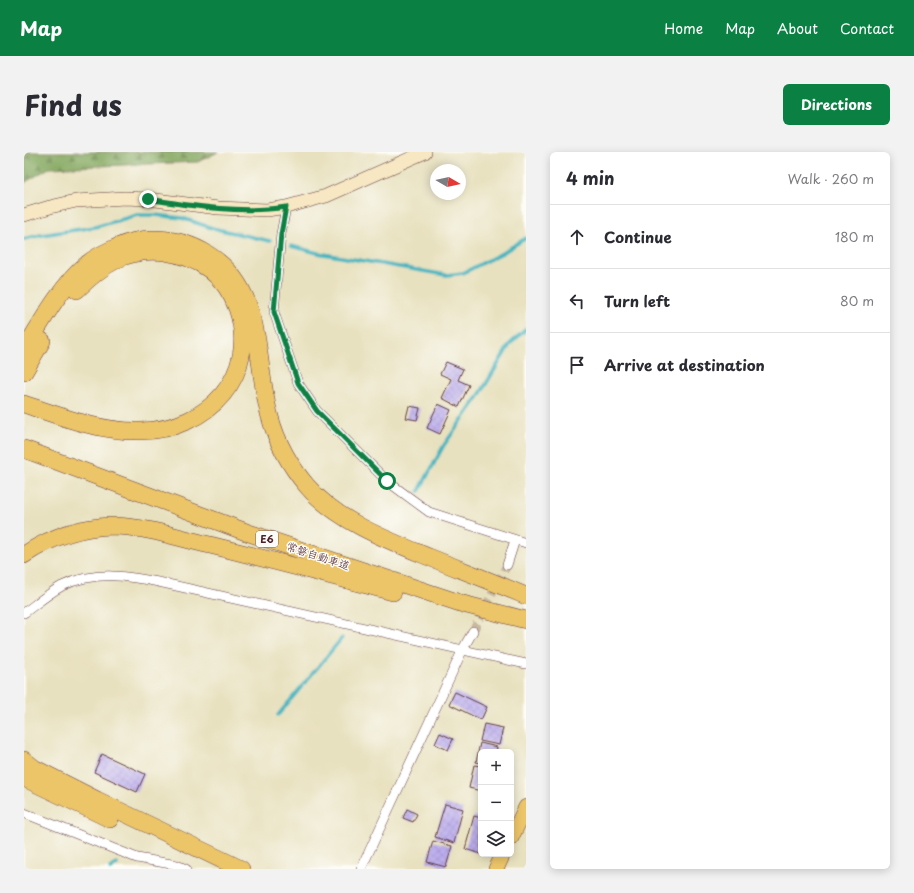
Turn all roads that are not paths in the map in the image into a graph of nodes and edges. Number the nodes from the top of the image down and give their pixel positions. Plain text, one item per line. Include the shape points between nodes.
1 (425, 152) edge
2 (286, 207) junction
3 (24, 215) edge
4 (24, 351) edge
5 (24, 372) edge
6 (24, 404) edge
7 (24, 449) edge
8 (515, 540) junction
9 (526, 543) edge
10 (24, 555) edge
11 (507, 565) tunnel mouth
12 (526, 596) edge
13 (24, 613) edge
14 (520, 619) edge
15 (473, 631) tunnel mouth
16 (462, 649) junction
17 (526, 664) edge
18 (24, 760) edge
19 (24, 778) edge
20 (526, 807) edge
21 (24, 813) edge
22 (514, 832) edge
23 (502, 857) edge
24 (186, 869) edge
25 (215, 869) edge
26 (241, 869) edge
27 (361, 869) edge
28 (496, 869) edge

1 - 2 street via 326,196
2 - 3 street via 266,210 218,208 125,198 76,201
2 - 8 street via 274,312 298,383 317,411 387,481 429,512
4 - 12 highway via 71,280 103,253 130,242 147,239 177,241 199,249 224,267 247,299 276,436 290,463 308,487 342,516 378,536
5 - 6 highway via 43,339 78,289 109,263 135,253 156,251 178,254 205,266 228,288 242,328 242,352 231,384 210,408 179,425 157,430 123,430 87,424
7 - 14 highway, 常磐自動車道 / E6 via 246,532 463,604
8 - 9 street
8 - 11 street
10 - 14 highway via 49,540 87,528 115,526 140,529 414,597
13 - 16 street via 62,586 83,578 130,576
15 - 16 street
16 - 17 street
16 - 27 street
18 - 26 highway via 34,768 97,800
19 - 25 highway
20 - 22 main road
21 - 24 street via 137,858
23 - 28 main road

